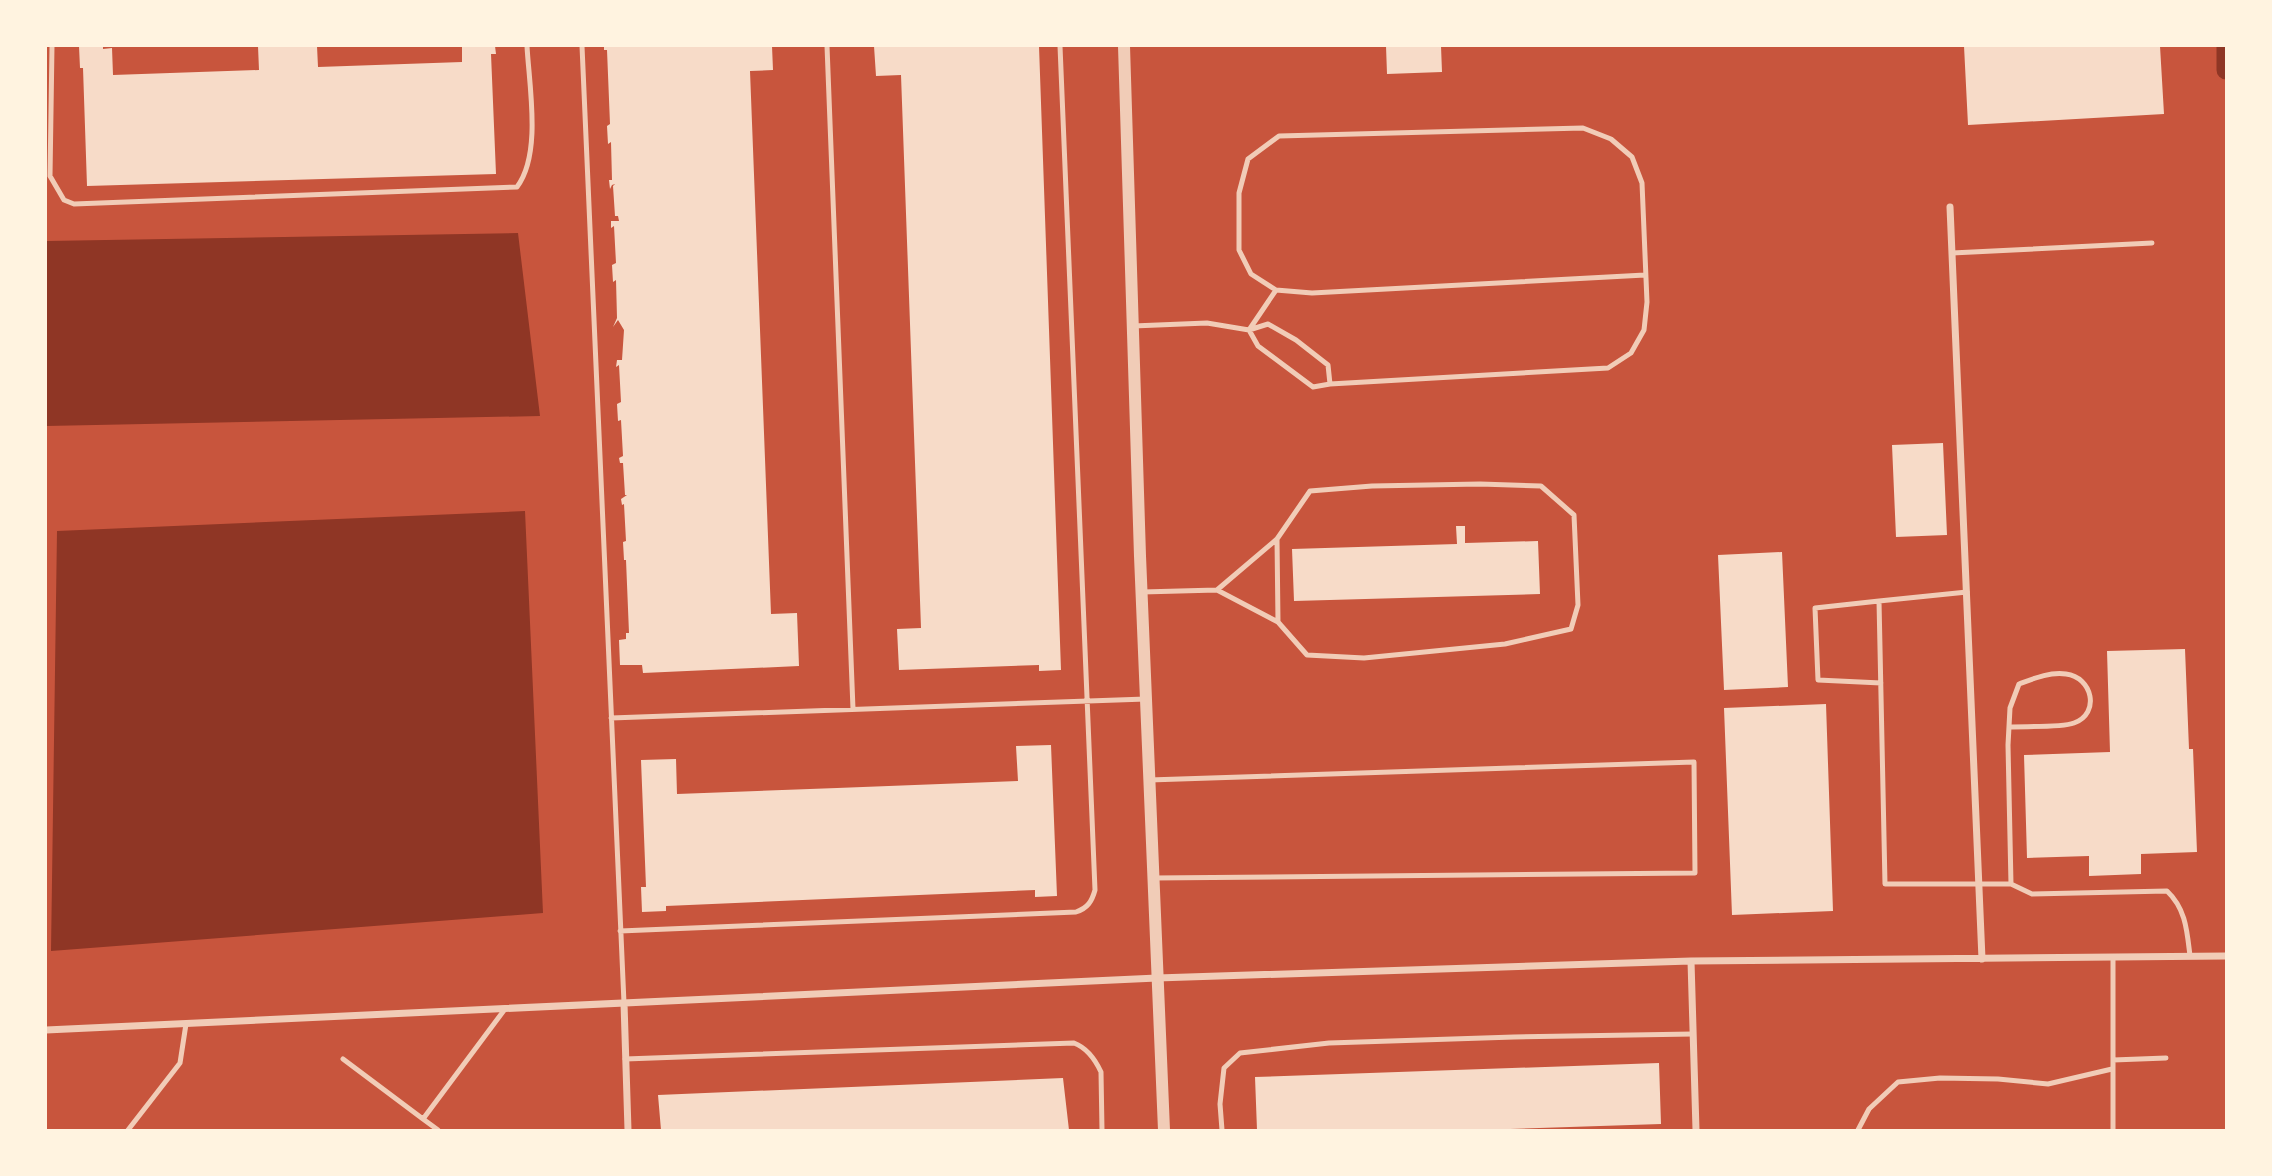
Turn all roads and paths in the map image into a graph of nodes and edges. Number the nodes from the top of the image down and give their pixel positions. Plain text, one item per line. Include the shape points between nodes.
1 (52, 46) edge
2 (527, 46) edge
3 (582, 46) edge
4 (827, 46) edge
5 (1060, 46) edge
6 (1124, 46) edge
7 (1950, 207) dead end
8 (2152, 243) dead end
9 (1952, 253) junction
10 (1646, 275) junction
11 (1276, 290) junction
12 (1133, 326) junction
13 (1249, 330) junction
14 (1330, 384) junction
15 (1276, 539) junction
16 (1217, 590) junction
17 (1142, 592) junction
18 (1967, 592) junction
19 (1879, 601) junction
20 (1278, 622) junction
21 (1881, 683) junction
22 (1146, 699) junction
23 (1087, 700) junction
24 (853, 709) junction
25 (611, 718) junction
26 (2009, 727) junction
27 (1150, 780) junction
28 (1153, 878) junction
29 (1979, 884) junction
30 (2011, 884) junction
31 (620, 931) junction
32 (2190, 956) junction
33 (2227, 956) edge
34 (2113, 957) junction
35 (1982, 959) junction
36 (1690, 961) junction
37 (1157, 978) junction
38 (624, 1003) junction
39 (505, 1009) junction
40 (186, 1024) junction
41 (46, 1030) edge
42 (1693, 1034) junction
43 (2166, 1058) dead end
44 (342, 1059) dead end
45 (625, 1059) junction
46 (2113, 1060) junction
47 (2112, 1069) junction
48 (424, 1119) junction
49 (128, 1130) edge
50 (438, 1130) edge
51 (628, 1130) edge
52 (1102, 1130) edge
53 (1164, 1130) edge
54 (1222, 1130) edge
55 (1696, 1130) edge
56 (1858, 1130) edge
57 (2113, 1130) edge

1 - 2 lane via 50,176 64,200 74,204 517,187 532,142
3 - 25 lane
4 - 24 lane
5 - 23 lane
6 - 12 street
7 - 9 street
8 - 9 lane
9 - 18 street
10 - 11 lane via 1312,293
10 - 11 lane via 1642,183 1632,157 1611,139 1583,128 1279,135 1248,159 1239,193 1239,250 1251,274
10 - 14 lane via 1644,330 1631,353 1608,368
11 - 13 lane
12 - 13 lane via 1206,323
12 - 17 street
13 - 14 lane via 1258,346 1313,387
13 - 14 lane via 1268,324 1296,340 1328,365
15 - 16 lane
15 - 20 lane
15 - 20 lane via 1310,491 1372,486 1541,486 1574,515 1578,605 1571,629 1505,644 1364,658 1307,655
16 - 17 lane
16 - 20 lane
17 - 22 street
18 - 19 lane
18 - 29 street
19 - 21 lane
19 - 21 lane via 1815,608 1818,680
21 - 29 lane via 1885,884
22 - 23 lane
22 - 27 street
23 - 24 lane
23 - 31 lane via 1095,890 1093,900 1081,911
24 - 25 lane
25 - 31 lane
26 - 26 lane via 2019,684 2046,674 2067,674 2081,678 2090,691 2091,708 2074,723
26 - 30 lane
27 - 28 street
27 - 28 lane via 1694,762 1695,873
28 - 37 street
29 - 30 lane
29 - 35 street
30 - 32 lane via 2032,894 2166,891 2178,901
31 - 38 lane
32 - 33 street
32 - 34 street
34 - 35 street
34 - 46 lane
35 - 36 street
36 - 37 street
36 - 42 street
37 - 38 street
37 - 53 street
38 - 39 street
38 - 45 street
39 - 40 street
39 - 48 lane
40 - 41 street
40 - 49 lane via 180,1063
42 - 54 lane via 1329,1043 1240,1054 1224,1068
42 - 55 street
43 - 46 lane
44 - 48 lane
45 - 51 street
45 - 52 lane via 1074,1043 1092,1056 1101,1072
46 - 47 lane
47 - 56 lane via 2048,1084 1940,1078 1898,1083 1869,1109
47 - 57 lane
48 - 50 lane

